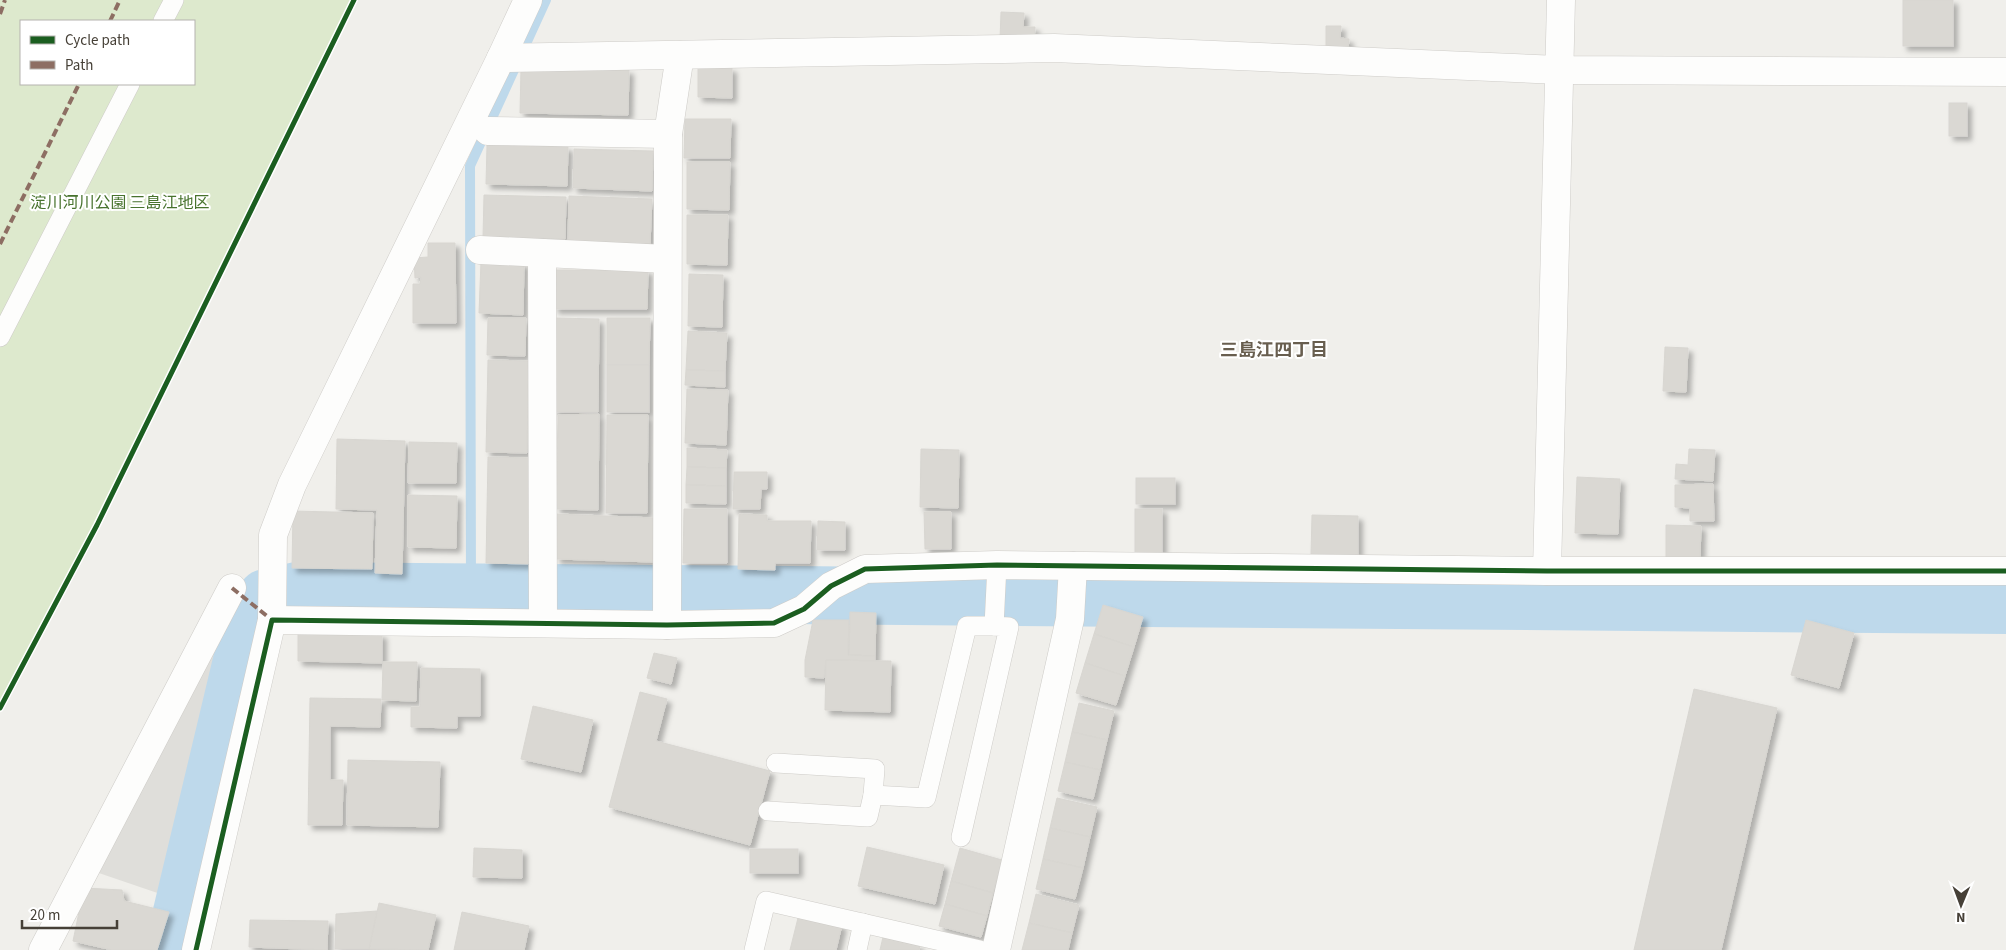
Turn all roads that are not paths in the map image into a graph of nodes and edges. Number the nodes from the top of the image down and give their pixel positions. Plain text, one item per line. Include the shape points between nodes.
1 (174, 0) edge
2 (528, 0) edge
3 (1561, 0) edge
4 (164, 20) edge
5 (680, 55) junction
6 (501, 58) junction
7 (1559, 70) junction
8 (2006, 72) edge
9 (129, 85) edge
10 (488, 131) dead end
11 (668, 134) junction
12 (480, 250) dead end
13 (542, 254) junction
14 (667, 259) junction
15 (0, 336) edge
16 (997, 565) junction
17 (1073, 566) junction
18 (1548, 571) junction
19 (2006, 571) edge
20 (232, 588) dead end
21 (272, 620) junction
22 (543, 623) junction
23 (667, 625) junction
24 (994, 626) junction
25 (776, 763) dead end
26 (873, 795) junction
27 (768, 810) dead end
28 (961, 837) dead end
29 (863, 923) junction
30 (43, 950) edge
31 (196, 950) edge
32 (754, 950) edge
33 (857, 950) edge
34 (980, 950) edge
35 (996, 950) edge

1 - 4 lane
2 - 6 street
3 - 7 street
5 - 6 street
5 - 7 street via 1054,48
5 - 11 street
6 - 21 street via 292,485 273,535
7 - 8 street
7 - 18 street
9 - 15 lane
10 - 11 street
11 - 14 street
12 - 13 street
13 - 14 street
13 - 22 street
14 - 23 street
16 - 17 street
16 - 23 street via 865,569 831,586 804,609 774,623
16 - 24 lane
17 - 18 street
17 - 35 street via 1070,619
18 - 19 street
20 - 30 street
21 - 22 street
21 - 31 street
22 - 23 street
24 - 26 lane via 967,626 926,798
24 - 28 lane via 1009,627
25 - 26 lane via 875,769
26 - 27 lane via 868,816
29 - 32 lane via 766,901
29 - 33 lane
29 - 34 lane

